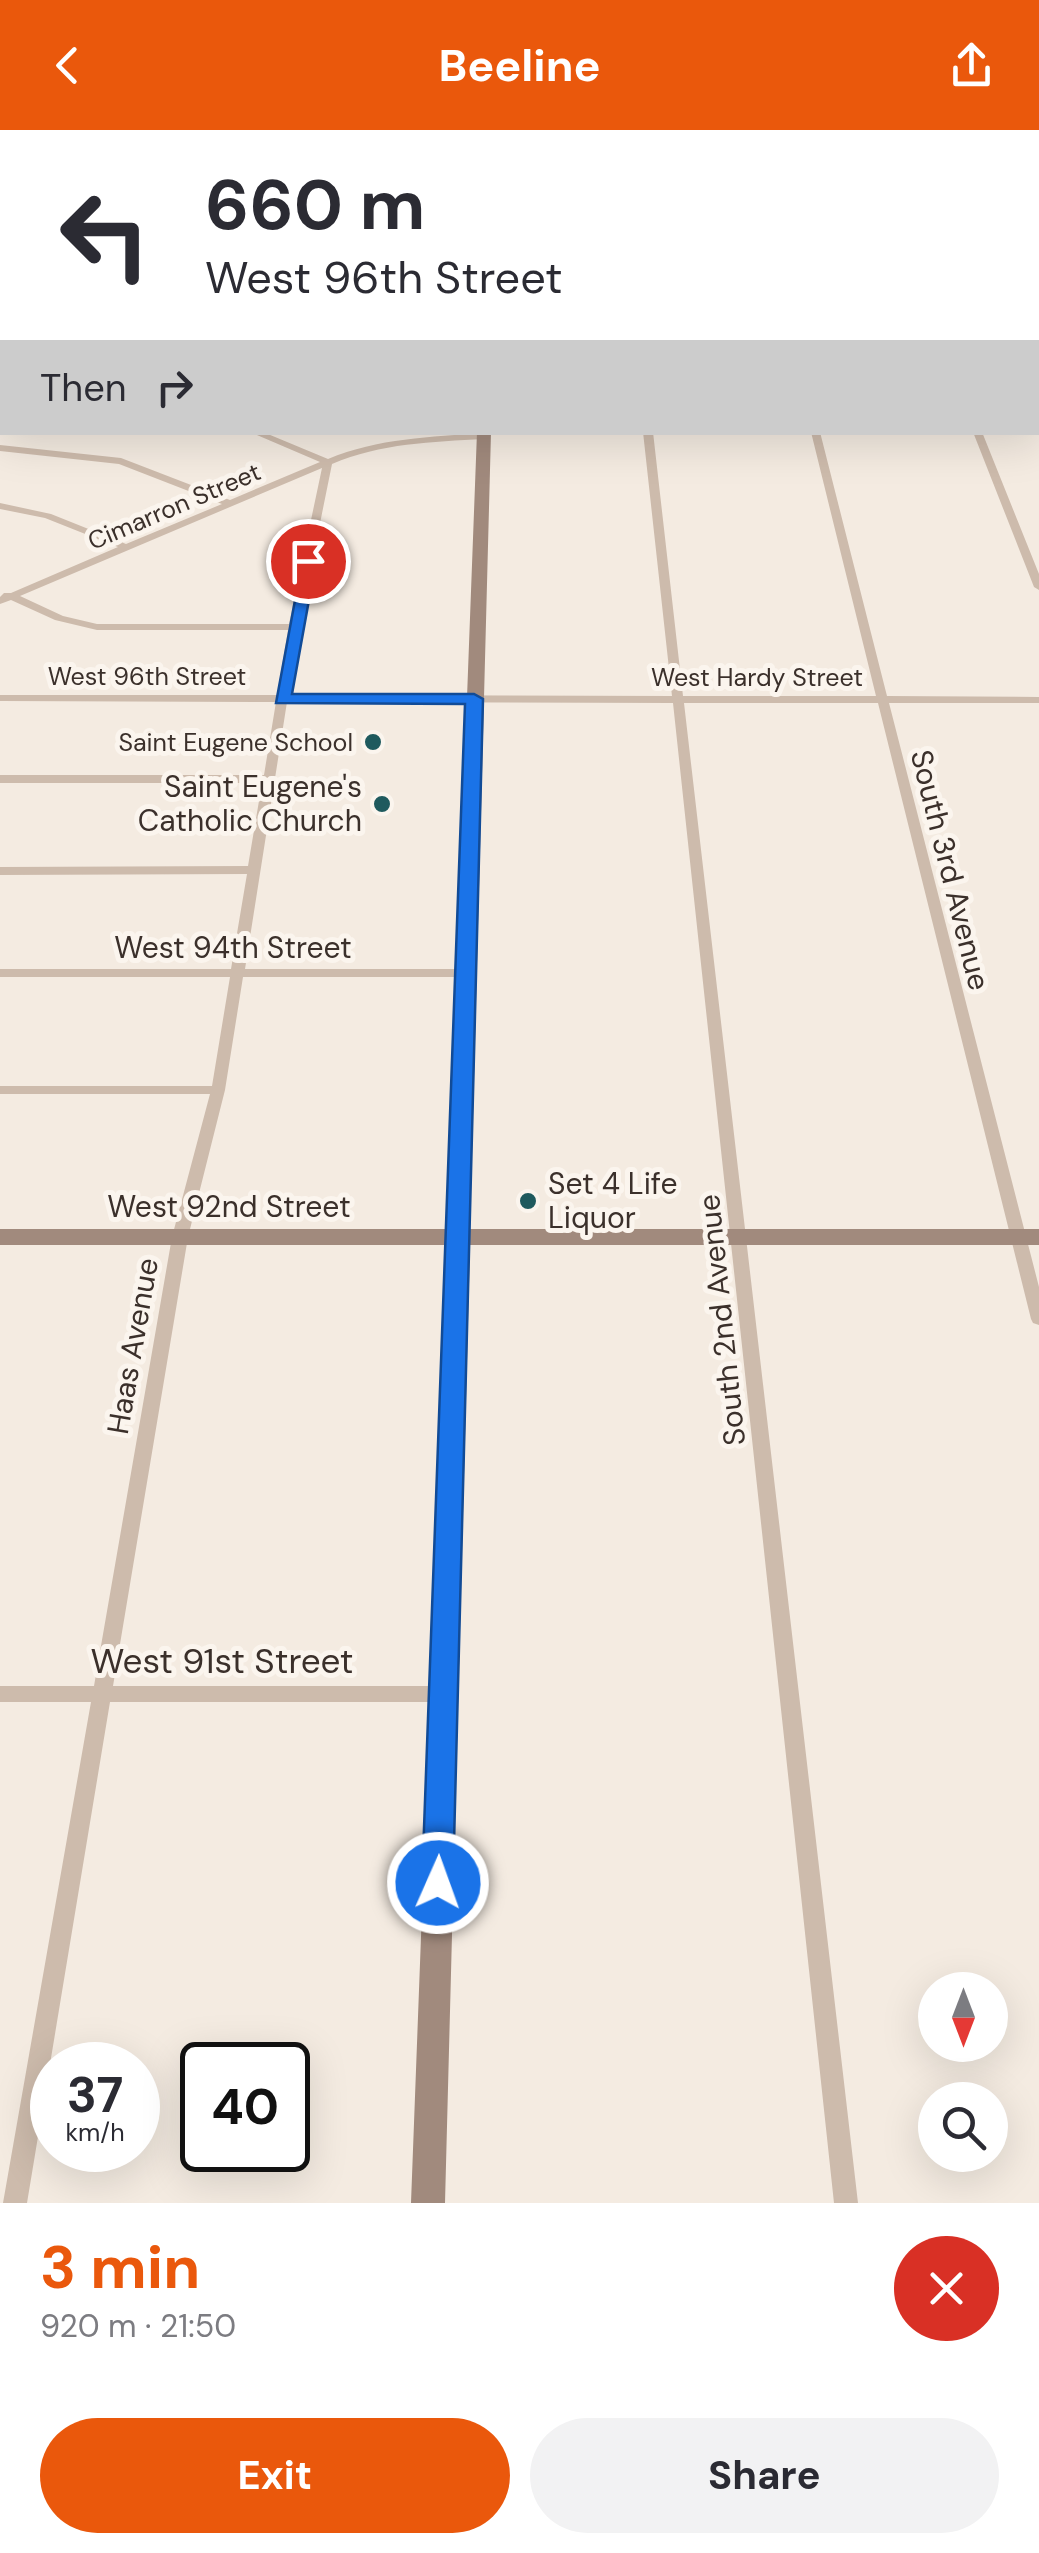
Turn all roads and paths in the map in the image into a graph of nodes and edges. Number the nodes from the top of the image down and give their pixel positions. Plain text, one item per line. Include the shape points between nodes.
1 (261, 435) edge
2 (473, 435) edge
3 (484, 435) edge
4 (648, 435) edge
5 (816, 435) edge
6 (978, 435) edge
7 (0, 448) edge
8 (328, 462) junction
9 (232, 504) junction
10 (0, 506) edge
11 (128, 548) junction
12 (1039, 587) edge
13 (4, 596) edge
14 (294, 627) junction
15 (0, 698) edge
16 (282, 699) junction
17 (474, 699) junction
18 (680, 699) junction
19 (881, 699) junction
20 (1039, 700) edge
21 (0, 779) edge
22 (270, 779) junction
23 (0, 870) edge
24 (254, 870) junction
25 (240, 972) junction
26 (0, 973) edge
27 (466, 973) junction
28 (0, 1090) edge
29 (218, 1090) junction
30 (0, 1237) edge
31 (180, 1237) junction
32 (457, 1237) junction
33 (740, 1237) junction
34 (1029, 1237) edge
35 (1039, 1319) edge
36 (0, 1694) edge
37 (101, 1694) junction
38 (443, 1694) junction
39 (15, 2203) edge
40 (428, 2203) edge
41 (846, 2203) edge

1 - 8 street
2 - 8 street, Cimarron Street via 396,442
3 - 17 street
4 - 18 street, South 2nd Avenue
5 - 19 street, South 3rd Avenue
6 - 12 street
7 - 9 street via 121,462
8 - 9 street, Cimarron Street
8 - 14 street, Haas Avenue
9 - 11 street, Cimarron Street
10 - 11 street via 48,516
11 - 13 street, Cimarron Street
13 - 14 street via 98,627
14 - 16 street, Haas Avenue
15 - 16 street, West 96th Street
16 - 17 street, West 96th Street
16 - 22 street, Haas Avenue
17 - 18 street, West Hardy Street
17 - 27 street
18 - 19 street, West Hardy Street
18 - 33 street, South 2nd Avenue
19 - 20 street, West Hardy Street
19 - 34 street, South 3rd Avenue
21 - 22 street
22 - 24 street, Haas Avenue
23 - 24 street
24 - 25 street, Haas Avenue
25 - 26 street, West 94th Street
25 - 27 street, West 94th Street
25 - 29 street, Haas Avenue
27 - 32 street
28 - 29 street
29 - 31 street, Haas Avenue
30 - 31 street, West 92nd Street
31 - 32 street, West 92nd Street
31 - 37 street, Haas Avenue
32 - 33 street, West 92nd Street
32 - 38 street
33 - 34 street, West 92nd Street
33 - 41 street, South 2nd Avenue
34 - 35 street, South 3rd Avenue
36 - 37 street, West 91st Street
37 - 38 street, West 91st Street
37 - 39 street, Haas Avenue
38 - 40 street

